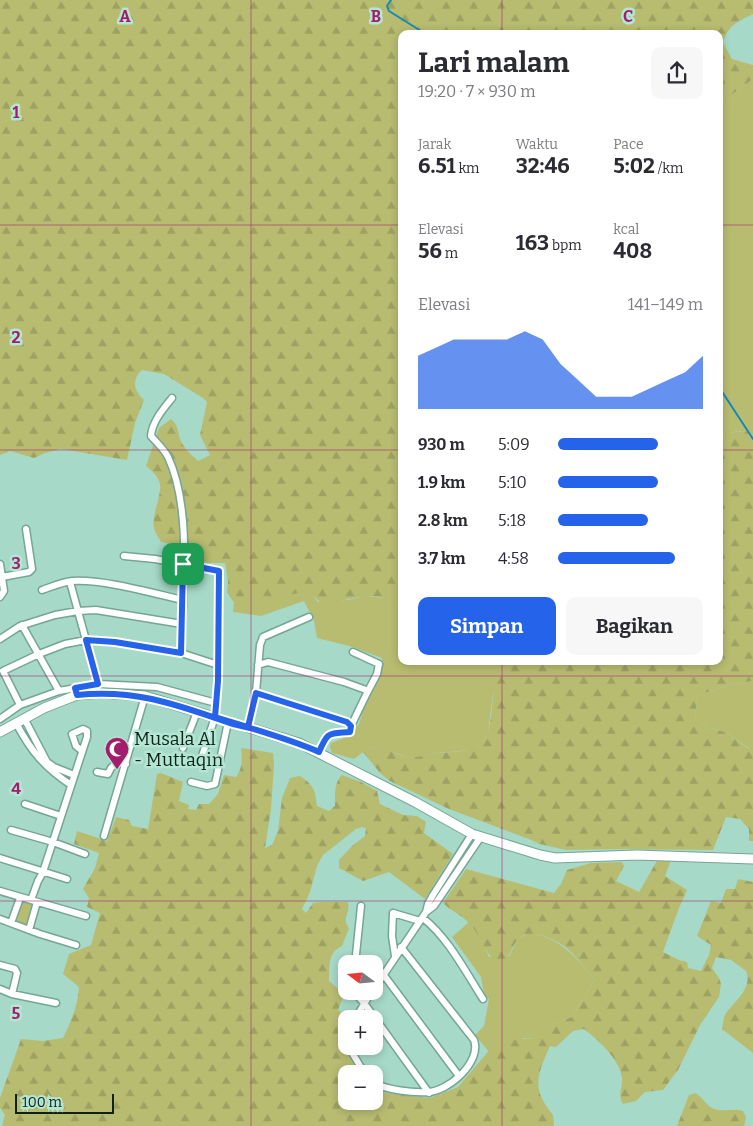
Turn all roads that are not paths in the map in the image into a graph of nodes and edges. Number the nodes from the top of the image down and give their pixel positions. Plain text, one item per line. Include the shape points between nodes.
1 (172, 398) dead end
2 (26, 529) dead end
3 (124, 556) dead end
4 (0, 564) edge
5 (183, 564) junction
6 (2, 577) junction
7 (70, 582) junction
8 (42, 590) dead end
9 (0, 597) edge
10 (183, 600) junction
11 (78, 611) junction
12 (308, 617) dead end
13 (182, 624) junction
14 (22, 625) junction
15 (0, 639) edge
16 (86, 640) junction
17 (353, 652) dead end
18 (181, 653) junction
19 (39, 654) junction
20 (218, 664) junction
21 (258, 665) junction
22 (98, 684) junction
23 (157, 687) junction
24 (76, 691) junction
25 (59, 692) junction
26 (256, 693) junction
27 (367, 693) junction
28 (145, 696) junction
29 (155, 699) junction
30 (216, 703) junction
31 (20, 706) junction
32 (196, 712) junction
33 (215, 717) junction
34 (24, 718) junction
35 (0, 719) edge
36 (228, 722) junction
37 (16, 723) junction
38 (351, 726) junction
39 (248, 727) junction
40 (0, 732) edge
41 (183, 748) dead end
42 (82, 750) dead end
43 (319, 752) junction
44 (200, 762) dead end
45 (126, 764) junction
46 (54, 771) junction
47 (97, 772) dead end
48 (74, 775) junction
49 (191, 782) dead end
50 (71, 785) junction
51 (25, 804) dead end
52 (61, 816) junction
53 (11, 830) dead end
54 (104, 836) dead end
55 (476, 836) junction
56 (53, 842) junction
57 (85, 854) dead end
58 (0, 858) edge
59 (753, 859) edge
60 (43, 872) junction
61 (67, 879) dead end
62 (441, 883) junction
63 (447, 887) junction
64 (0, 891) edge
65 (20, 898) junction
66 (34, 901) junction
67 (361, 906) dead end
68 (86, 916) dead end
69 (423, 917) junction
70 (0, 918) edge
71 (11, 923) junction
72 (29, 930) junction
73 (76, 945) dead end
74 (401, 947) junction
75 (356, 955) edge
76 (395, 956) junction
77 (0, 965) edge
78 (384, 974) joint
79 (0, 989) edge
80 (12, 994) junction
81 (484, 999) dead end
82 (361, 1000) edge
83 (366, 1000) edge
84 (364, 1003) junction
85 (56, 1004) dead end
86 (360, 1010) edge
87 (459, 1076) junction
88 (383, 1086) edge
89 (429, 1093) junction

1 - 5 street via 158,418 152,436 168,458 180,500
2 - 6 street via 32,569
3 - 5 street
4 - 6 street
5 - 10 street
5 - 20 street via 219,571
6 - 9 street via 4,591
7 - 8 street
7 - 10 street via 97,583
7 - 11 street
10 - 13 street
11 - 13 street via 96,610
11 - 14 street
11 - 16 street
12 - 21 street via 263,637
13 - 18 street
14 - 15 street
14 - 19 street
16 - 18 street
16 - 19 street
16 - 22 street
17 - 27 street via 379,664
18 - 20 street
19 - 25 street
19 - 31 street via 3,671
20 - 30 street
21 - 26 street
21 - 27 street via 268,662 316,674
22 - 23 street
22 - 24 street
23 - 29 street
23 - 30 street
24 - 25 street
24 - 28 main road
24 - 34 main road
25 - 31 street
26 - 38 street
26 - 39 street
27 - 38 street
28 - 29 main road
28 - 45 street
29 - 32 main road
30 - 33 street
31 - 35 street
32 - 33 main road
32 - 41 street
33 - 36 main road
33 - 44 street
34 - 37 main road
34 - 46 street
36 - 39 main road
36 - 49 street via 215,784 207,786
37 - 40 main road
37 - 46 street via 32,750
38 - 43 street via 350,732 326,736
39 - 43 main road
42 - 48 street
43 - 55 main road
45 - 47 street via 116,763 108,774
45 - 54 street
46 - 48 street
46 - 50 street
48 - 50 street
50 - 52 street
51 - 52 street
52 - 56 street
53 - 56 street
55 - 59 main road via 555,858 638,854
55 - 62 street
55 - 63 street
56 - 57 street
56 - 60 street
58 - 60 street
60 - 61 street
60 - 66 street
62 - 63 street
62 - 69 street
63 - 69 street
64 - 65 street
65 - 66 street
65 - 71 street
66 - 68 street
66 - 72 street
67 - 75 street
69 - 74 street
69 - 76 street via 394,913 392,936
69 - 81 street via 438,932
70 - 71 street
71 - 72 street
72 - 73 street
74 - 76 street
74 - 87 street via 474,1040 474,1058
76 - 78 street
77 - 80 street via 15,969 17,973
78 - 87 street
79 - 80 street
80 - 85 street
82 - 84 street
83 - 84 street
84 - 86 street
84 - 89 street
87 - 89 street
88 - 89 street

